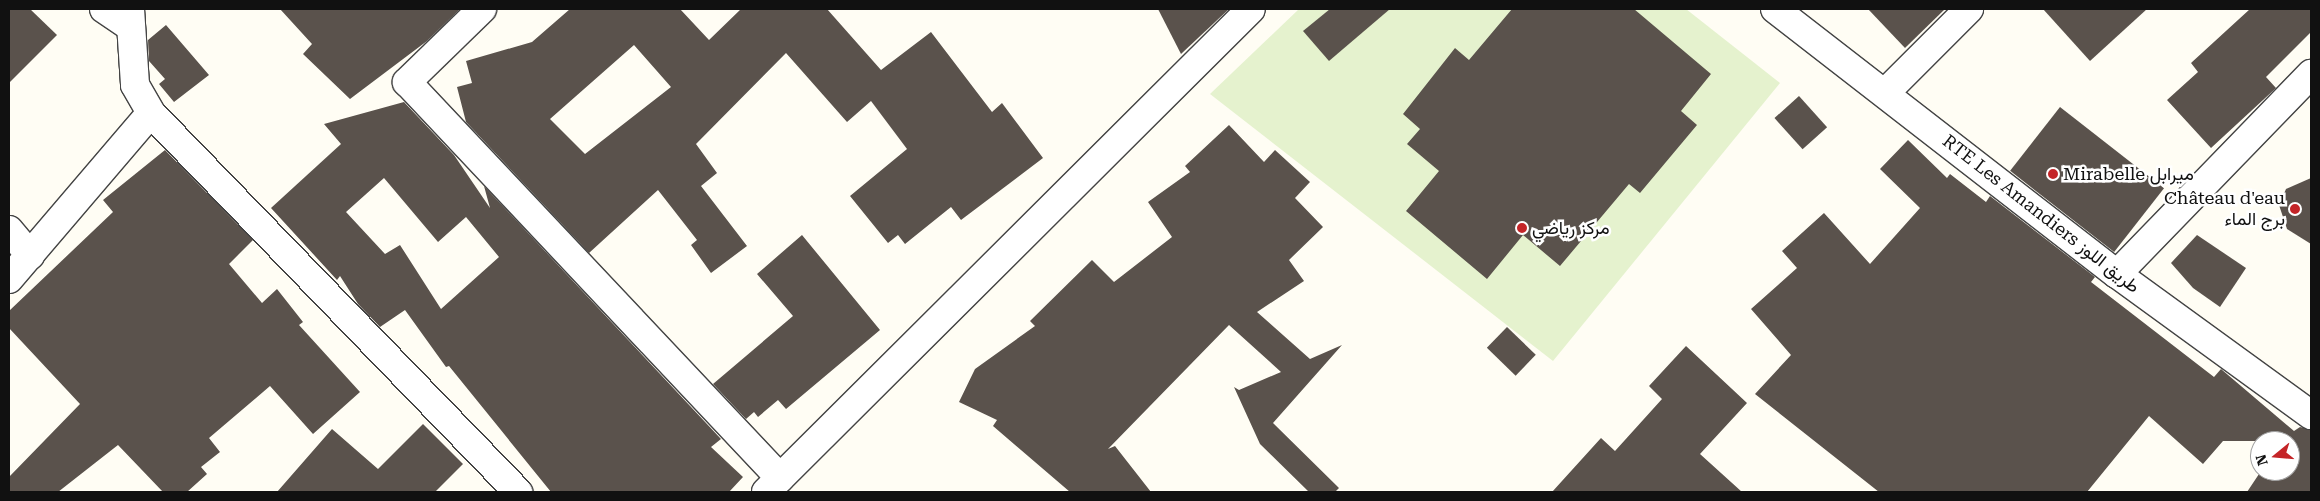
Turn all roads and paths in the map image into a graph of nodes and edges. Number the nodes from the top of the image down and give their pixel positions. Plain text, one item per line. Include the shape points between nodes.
1 (104, 9) edge
2 (482, 9) edge
3 (1251, 9) edge
4 (1775, 9) edge
5 (1969, 9) edge
6 (130, 18) edge
7 (2311, 74) edge
8 (1885, 92) junction
9 (151, 114) junction
10 (9, 230) edge
11 (30, 255) junction
12 (2117, 274) junction
13 (9, 279) edge
14 (2311, 415) edge
15 (773, 485) edge
16 (518, 492) edge

1 - 6 street
2 - 15 street via 407,82
3 - 15 street
4 - 8 street, RTE Les Amandiers طريق اللوز
5 - 8 street
6 - 9 street via 134,85
7 - 12 street
8 - 12 street, RTE Les Amandiers طريق اللوز
9 - 11 street
9 - 16 street
10 - 11 street
11 - 13 street
12 - 14 street, RTE Les Amandiers طريق اللوز

